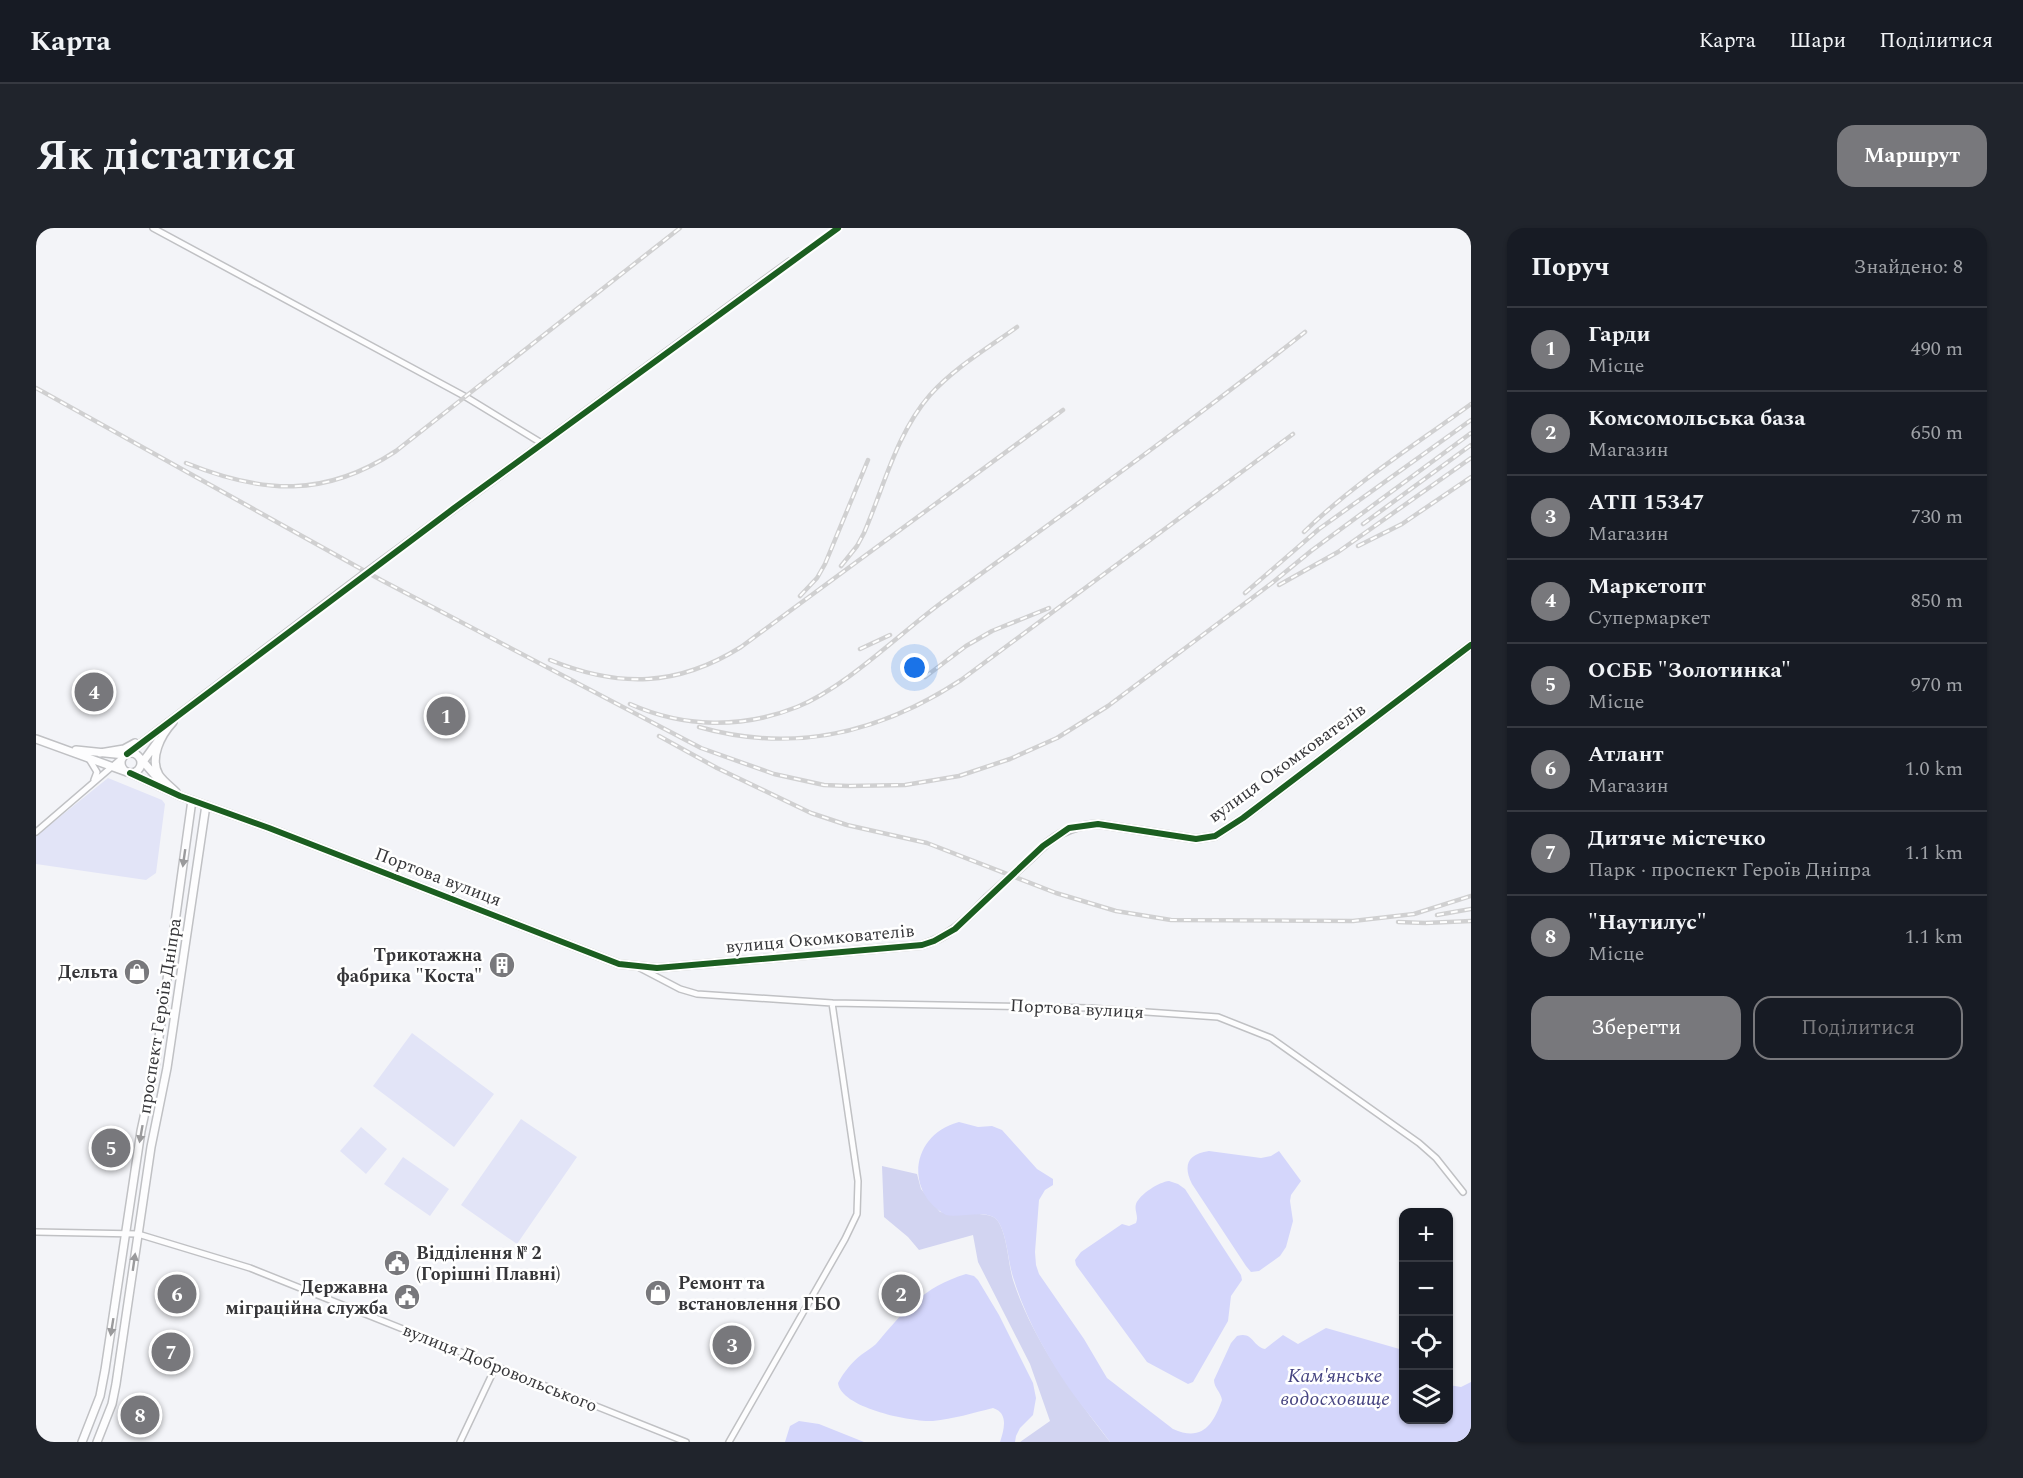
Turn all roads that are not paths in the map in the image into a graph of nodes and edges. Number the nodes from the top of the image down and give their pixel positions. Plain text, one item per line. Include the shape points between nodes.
1 (153, 228) edge
2 (838, 228) edge
3 (790, 262) joint
4 (543, 444) junction
5 (1471, 645) edge
6 (167, 725) junction
7 (36, 739) edge
8 (62, 748) junction
9 (100, 753) junction
10 (125, 756) junction
11 (88, 758) junction
12 (141, 762) junction
13 (111, 766) junction
14 (127, 772) junction
15 (100, 776) junction
16 (93, 781) junction
17 (180, 796) junction
18 (192, 800) junction
19 (206, 805) junction
20 (36, 832) edge
21 (638, 967) junction
22 (675, 967) joint
23 (832, 1003) junction
24 (1463, 1192) dead end
25 (36, 1232) edge
26 (125, 1233) junction
27 (138, 1234) junction
28 (496, 1366) junction
29 (82, 1442) edge
30 (97, 1442) edge
31 (460, 1442) edge
32 (686, 1442) edge
33 (729, 1442) edge

1 - 4 street via 466,397
2 - 3 street
3 - 4 street
4 - 6 street, bridge
5 - 22 street, вулиця Окомкователів, bridge via 1215,836 1196,839 1098,824 1069,828 955,929 934,941
6 - 9 street via 124,749
6 - 10 street
6 - 12 street
6 - 17 street via 155,760 159,775
7 - 8 street
8 - 9 street
8 - 11 street
9 - 10 street
10 - 12 street via 134,753
10 - 13 street
10 - 14 street via 122,768
11 - 13 street
11 - 16 street via 97,772
12 - 14 street via 136,771
12 - 17 street
13 - 14 street
13 - 15 street
14 - 15 street via 108,771
14 - 17 street
15 - 16 street
16 - 20 street
17 - 18 street, Портова вулиця
18 - 19 street, Портова вулиця
18 -> 26 street, проспект Героїв Дніпра via 155,1066
19 - 21 street, Портова вулиця via 601,957
19 - 27 street, проспект Героїв Дніпра
21 - 22 street, Портова вулиця
21 - 23 street, Портова вулиця via 696,994
23 - 24 street, Портова вулиця via 1089,1008 1218,1017 1271,1038 1419,1143
23 - 33 street via 858,1181 856,1214
25 - 26 street, вулиця Добровольського
26 - 27 street, вулиця Добровольського
26 -> 29 street, проспект Героїв Дніпра via 100,1396
27 - 28 street, вулиця Добровольського via 250,1268
30 -> 27 street, проспект Героїв Дніпра via 112,1404
28 - 31 street
28 - 32 street, вулиця Добровольського

